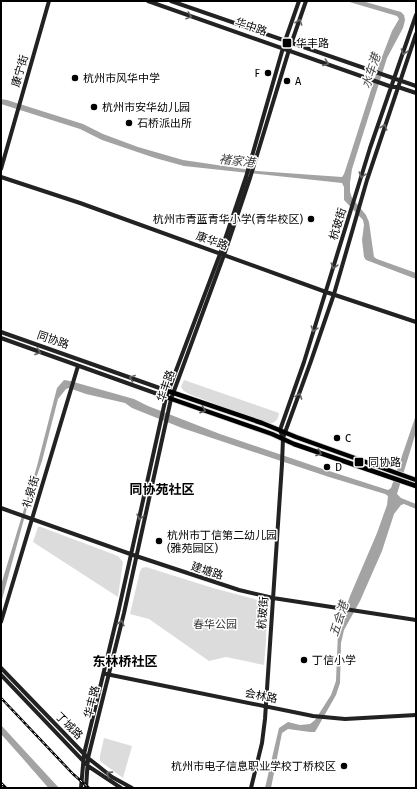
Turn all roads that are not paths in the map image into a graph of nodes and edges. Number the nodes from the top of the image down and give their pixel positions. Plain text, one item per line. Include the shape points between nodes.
1 (48, 1) edge
2 (148, 1) edge
3 (171, 1) edge
4 (299, 1) edge
5 (306, 1) edge
6 (416, 15) edge
7 (416, 34) edge
8 (285, 41) junction
9 (291, 43) junction
10 (284, 48) junction
11 (289, 50) junction
12 (394, 79) junction
13 (400, 81) junction
14 (416, 86) edge
15 (392, 87) junction
16 (398, 87) junction
17 (416, 93) edge
18 (251, 167) junction
19 (1, 169) edge
20 (1, 177) edge
21 (222, 254) junction
22 (326, 292) junction
23 (334, 294) junction
24 (416, 322) edge
25 (1, 332) edge
26 (1, 338) edge
27 (78, 366) junction
28 (171, 392) junction
29 (168, 398) junction
30 (163, 425) junction
31 (280, 430) junction
32 (286, 433) junction
33 (283, 438) junction
34 (416, 480) edge
35 (416, 486) edge
36 (1, 508) edge
37 (33, 518) junction
38 (131, 554) junction
39 (136, 556) junction
40 (273, 598) junction
41 (416, 620) edge
42 (1, 622) edge
43 (1, 668) edge
44 (106, 674) junction
45 (1, 675) edge
46 (266, 707) junction
47 (416, 715) edge
48 (84, 754) junction
49 (88, 758) junction
50 (83, 761) junction
51 (88, 766) junction
52 (81, 788) edge
53 (86, 788) edge
54 (121, 788) edge
55 (132, 788) edge
56 (250, 788) edge

1 - 19 street, 康宁街
2 -> 10 street, 华中路
3 - 8 street, 华中路
4 - 8 street, 华丰路
9 -> 5 street, 华丰路
6 -> 12 street, 杭玻街
7 - 13 street, 杭玻街
8 - 9 street, 华中路
8 - 10 street, 华丰路
9 - 11 street, 华丰路
9 - 12 street, 华中路
10 - 11 street, 华中路
10 - 18 street, 华丰路
11 -> 15 street, 华中路
11 - 18 street, 华丰路
12 - 13 street, 华中路
12 - 15 street, 杭玻街
13 - 14 street, 华中路
13 - 16 street, 杭玻街
15 - 16 street, 华中路
15 -> 22 street, 杭玻街 via 370,148
16 - 17 street, 华中路
23 -> 16 street, 杭玻街 via 376,150
18 - 21 street, 华丰路
20 - 21 street, 康华路
21 - 22 street, 康华路
21 - 28 street, 华丰路
22 - 23 street, 康华路
22 -> 31 street, 杭玻街
23 - 24 street, 康华路
32 -> 23 street, 杭玻街
28 -> 25 street, 同协路
26 -> 27 street, 同协路
27 - 29 street, 同协路
27 - 37 street, 礼泉街
28 - 29 street, 华丰路
28 - 31 main road, 同协路
29 - 30 street, 华丰路
29 -> 33 main road, 同协路
30 -> 38 street, 华丰路
30 - 39 street, 华丰路
31 - 32 main road, 同协路
31 - 33 street, 杭玻街
32 - 33 street, 杭玻街
32 - 34 main road, 同协路
33 -> 35 main road, 同协路
33 - 40 street, 杭玻街
36 - 37 street, 建塘路
37 - 38 street, 建塘路
37 - 42 street, 礼泉街
38 - 39 street, 建塘路
38 - 44 street, 华丰路
39 - 40 street, 建塘路 via 213,582
44 -> 39 street, 华丰路
40 - 41 street, 建塘路
40 - 46 street, 杭玻街
43 - 48 street, 丁城路
44 - 46 street, 会林路
44 - 48 street, 华丰路
44 - 49 street, 华丰路
45 - 50 street, 丁城路
46 - 47 street, 会林路 via 335,719
46 - 56 street, 杭玻街 via 262,743
48 - 49 street, 丁城路
48 - 50 street, 华丰路
49 - 51 street, 华丰路
55 -> 49 street, 丁城路 via 112,777
50 - 51 street, 丁城路
50 - 52 street, 华丰路
51 - 53 street, 华丰路
51 - 54 street, 丁城路

